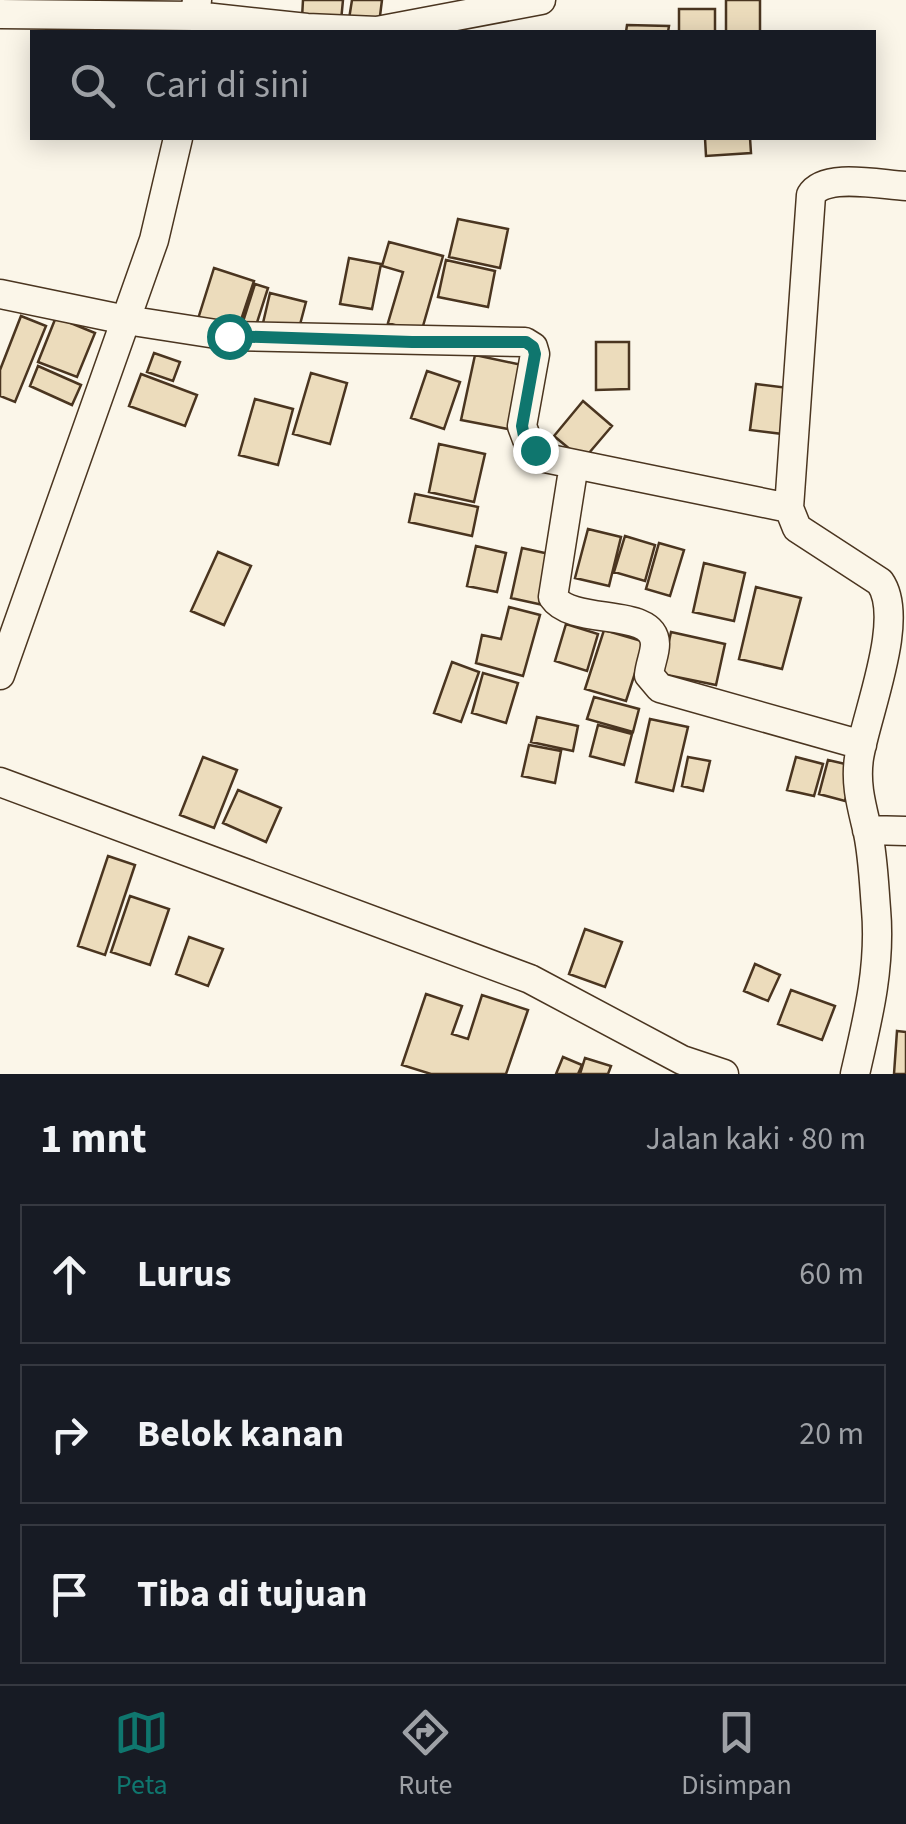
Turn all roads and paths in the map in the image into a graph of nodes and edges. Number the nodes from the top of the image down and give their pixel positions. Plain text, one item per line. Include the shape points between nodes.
1 (540, 0) edge
2 (0, 14) edge
3 (196, 16) edge
4 (178, 140) edge
5 (906, 186) edge
6 (0, 294) edge
7 (126, 320) junction
8 (574, 464) junction
9 (790, 508) junction
10 (0, 676) edge
11 (862, 745) junction
12 (0, 782) edge
13 (867, 830) junction
14 (906, 832) edge
15 (724, 1074) edge
16 (855, 1074) edge

1 - 3 street via 377,30
2 - 3 street
4 - 7 street
5 - 9 street via 832,181 811,194
6 - 7 street
7 - 8 street via 229,336 526,342 535,354 524,436 545,458
7 - 10 street
8 - 9 street
8 - 11 street via 558,604 652,631 649,675 660,688
9 - 11 street via 798,528 886,588 892,624
11 - 13 street via 858,783
12 - 15 street via 530,979 682,1060
13 - 14 street
13 - 16 street via 877,962

